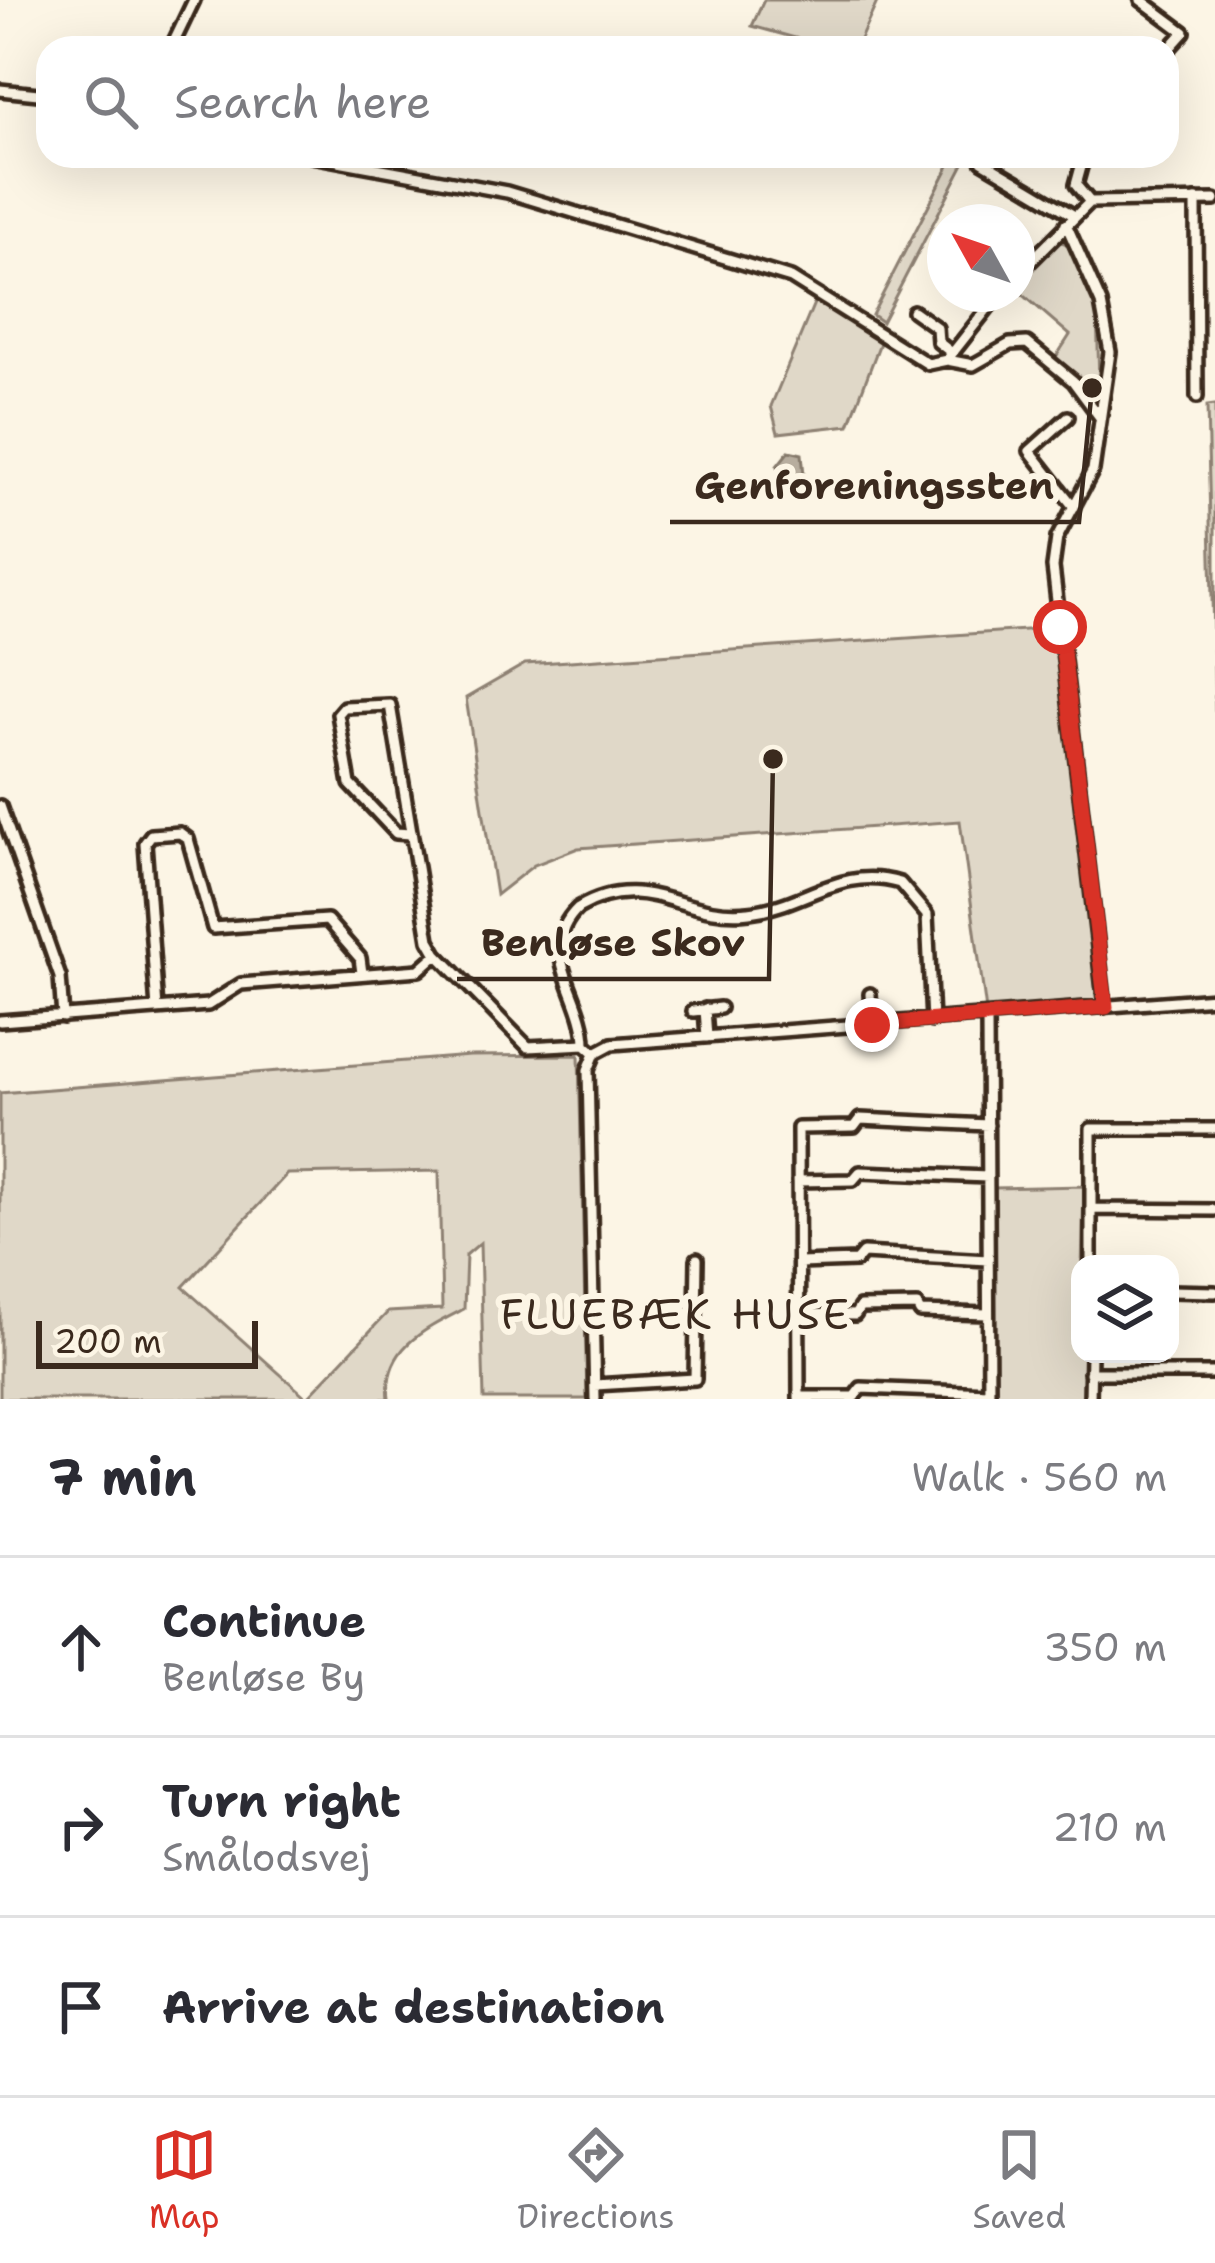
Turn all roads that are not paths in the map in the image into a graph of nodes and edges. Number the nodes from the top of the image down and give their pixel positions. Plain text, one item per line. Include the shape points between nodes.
1 (194, 0) edge
2 (1141, 0) edge
3 (177, 36) edge
4 (1179, 38) edge
5 (0, 90) edge
6 (36, 94) edge
7 (377, 168) edge
8 (994, 168) edge
9 (1081, 168) edge
10 (1076, 185) junction
11 (1196, 200) junction
12 (1215, 200) edge
13 (1090, 202) junction
14 (1070, 219) junction
15 (1035, 255) edge
16 (913, 311) dead end
17 (985, 312) edge
18 (950, 356) junction
19 (1100, 396) junction
20 (1197, 397) dead end
21 (1088, 399) junction
22 (1068, 416) dead end
23 (1099, 416) junction
24 (1074, 507) junction
25 (0, 806) edge
26 (410, 834) junction
27 (437, 953) junction
28 (362, 974) junction
29 (870, 994) dead end
30 (1215, 998) edge
31 (1106, 1007) junction
32 (720, 1008) dead end
33 (158, 1010) junction
34 (987, 1016) junction
35 (63, 1017) junction
36 (0, 1021) edge
37 (932, 1022) junction
38 (872, 1025) junction
39 (707, 1037) junction
40 (585, 1044) junction
41 (595, 1053) junction
42 (988, 1125) junction
43 (1215, 1129) edge
44 (988, 1177) junction
45 (798, 1181) junction
46 (1092, 1209) junction
47 (1215, 1210) edge
48 (1091, 1255) edge
49 (697, 1258) dead end
50 (988, 1260) junction
51 (799, 1262) junction
52 (1179, 1291) edge
53 (1215, 1292) edge
54 (988, 1313) junction
55 (799, 1314) junction
56 (1090, 1363) edge
57 (1090, 1373) junction
58 (1215, 1373) edge
59 (595, 1384) junction
60 (989, 1396) edge
61 (800, 1398) edge
62 (596, 1399) edge
63 (1090, 1399) edge

1 - 3 street
2 - 4 street via 1184,32
5 - 6 street
7 - 18 street via 508,192 791,278 928,364
8 - 14 street
9 - 10 street
10 - 13 street
10 - 14 street
11 - 12 street
11 - 13 street
11 - 20 street
13 - 14 street
14 - 15 street
14 - 19 street via 1106,322
16 - 18 street via 937,328
17 - 18 street
18 - 21 street via 973,365 1027,343
19 - 21 street
19 - 23 street
21 - 23 street
22 - 24 street via 1030,452
23 - 24 street via 1093,470
24 - 31 street via 1053,567
25 - 35 street via 60,977
26 - 26 street via 390,705 344,707 338,714 350,784 396,832
26 - 27 street
27 - 28 street via 418,970
27 - 40 street via 525,1046
28 - 33 street via 241,984 208,1005
28 - 33 street via 360,958 327,920 213,928 188,839 151,835 145,843
29 - 38 street
30 - 31 street
31 - 34 street
32 - 39 street via 699,1010
33 - 35 street
34 - 37 street
34 - 42 street
35 - 36 street
37 - 38 street
37 - 40 street via 927,915 900,883 847,878 739,913 631,891 591,900 561,929 557,954 580,1005
38 - 39 street
39 - 41 street via 612,1044
40 - 41 street
41 - 59 street via 589,1070
42 - 44 street
42 - 45 street via 860,1118 854,1127 798,1128
43 - 46 street via 1090,1129
44 - 45 street via 860,1172 853,1180
44 - 50 street
45 - 51 street
46 - 47 street
46 - 48 street
49 - 59 street via 694,1379
50 - 51 street via 862,1253 856,1261
50 - 54 street
51 - 55 street
52 - 53 street
54 - 55 street via 860,1306 855,1315
54 - 60 street
55 - 61 street
56 - 57 street
57 - 58 street
57 - 63 street
59 - 62 street
60 - 61 street via 861,1388 854,1396

